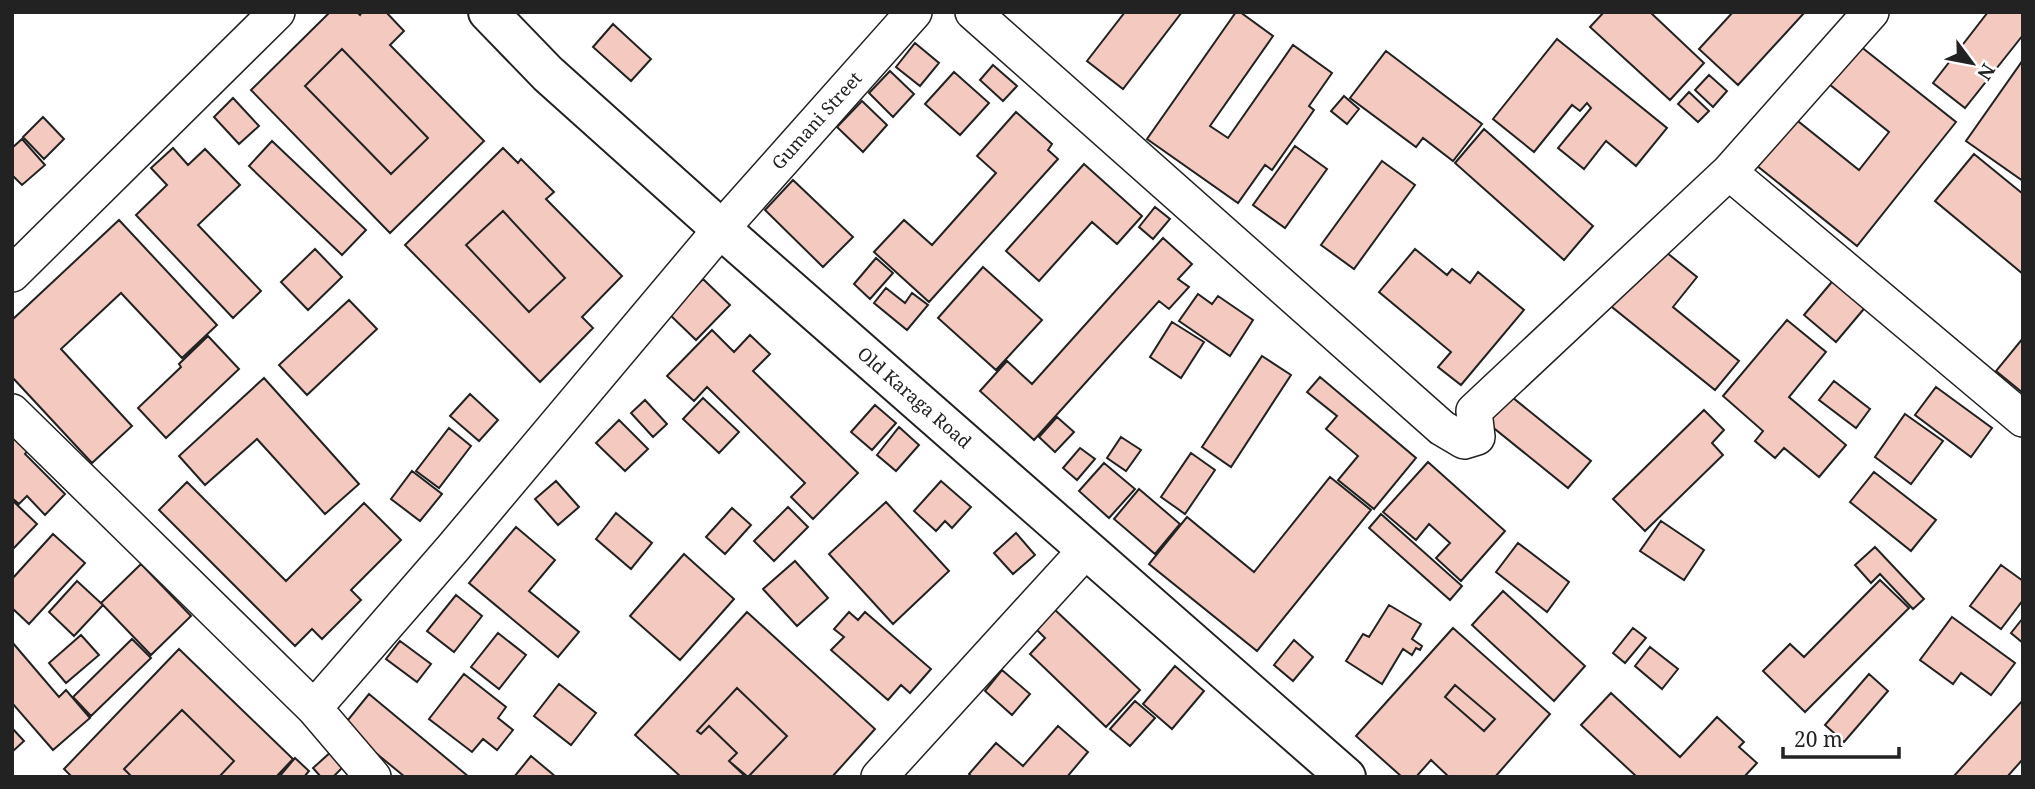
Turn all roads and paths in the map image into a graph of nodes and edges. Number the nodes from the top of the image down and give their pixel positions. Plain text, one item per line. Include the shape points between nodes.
1 (277, 12) edge
2 (488, 12) edge
3 (914, 12) edge
4 (973, 12) edge
5 (1871, 12) edge
6 (1729, 172) junction
7 (721, 229) junction
8 (12, 274) edge
9 (12, 412) edge
10 (2023, 419) edge
11 (1087, 550) junction
12 (314, 708) junction
13 (373, 777) edge
14 (879, 777) edge
15 (1346, 777) edge

1 - 8 street
2 - 7 street, Old Karaga Road via 548,74
3 - 7 street, Gumani Street
4 - 6 street via 1442,428 1464,441 1477,437 1474,411
5 - 6 street
6 - 10 street
7 - 11 street, Old Karaga Road
7 - 12 street, Gumani Street
9 - 12 street
11 - 14 street
11 - 15 street, Old Karaga Road
12 - 13 street

